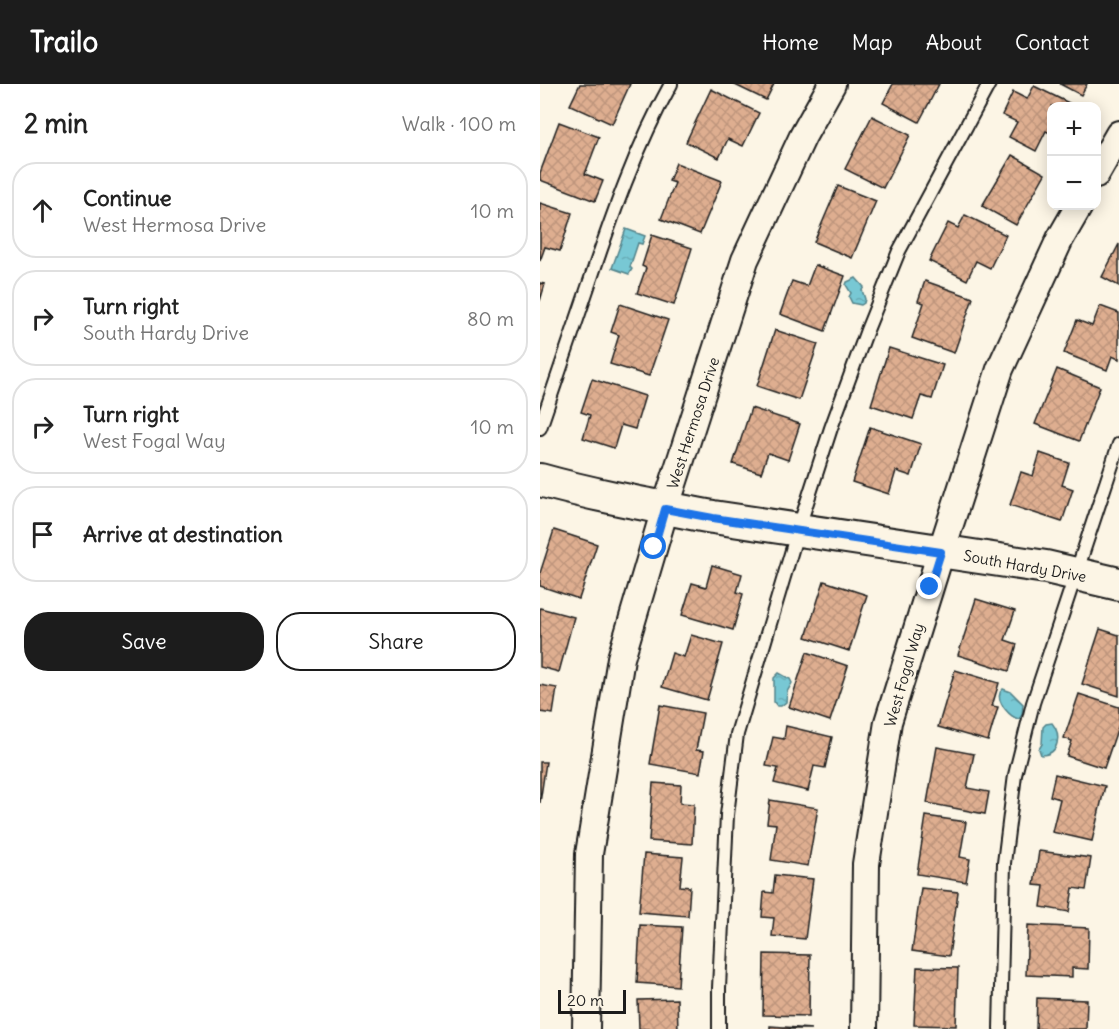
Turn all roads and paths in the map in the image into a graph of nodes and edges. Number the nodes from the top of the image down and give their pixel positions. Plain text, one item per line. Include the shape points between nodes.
1 (671, 84) edge
2 (832, 84) edge
3 (989, 84) edge
4 (1119, 134) edge
5 (1101, 165) edge
6 (1077, 210) edge
7 (540, 428) edge
8 (1119, 444) edge
9 (540, 480) edge
10 (665, 509) junction
11 (798, 530) junction
12 (941, 552) junction
13 (1075, 573) junction
14 (1119, 584) edge
15 (586, 1029) edge
16 (718, 1029) edge
17 (864, 1029) edge
18 (1000, 1029) edge

1 - 7 lane via 626,181
2 - 10 street, West Hermosa Drive via 802,136 745,260
3 - 11 lane via 899,251 835,417
4 - 5 street
6 - 12 street, West Fogal Way via 1000,369
8 - 13 lane
9 - 10 street, South Hardy Drive
10 - 11 street, South Hardy Drive
10 - 15 street, West Hermosa Drive via 621,658 589,854
11 - 12 street, South Hardy Drive
11 - 16 lane via 737,735 727,815
12 - 13 street, South Hardy Drive
12 - 17 street, West Fogal Way via 888,722 866,864
13 - 14 street, South Hardy Drive
13 - 18 lane via 1033,703 1015,775 1004,863

